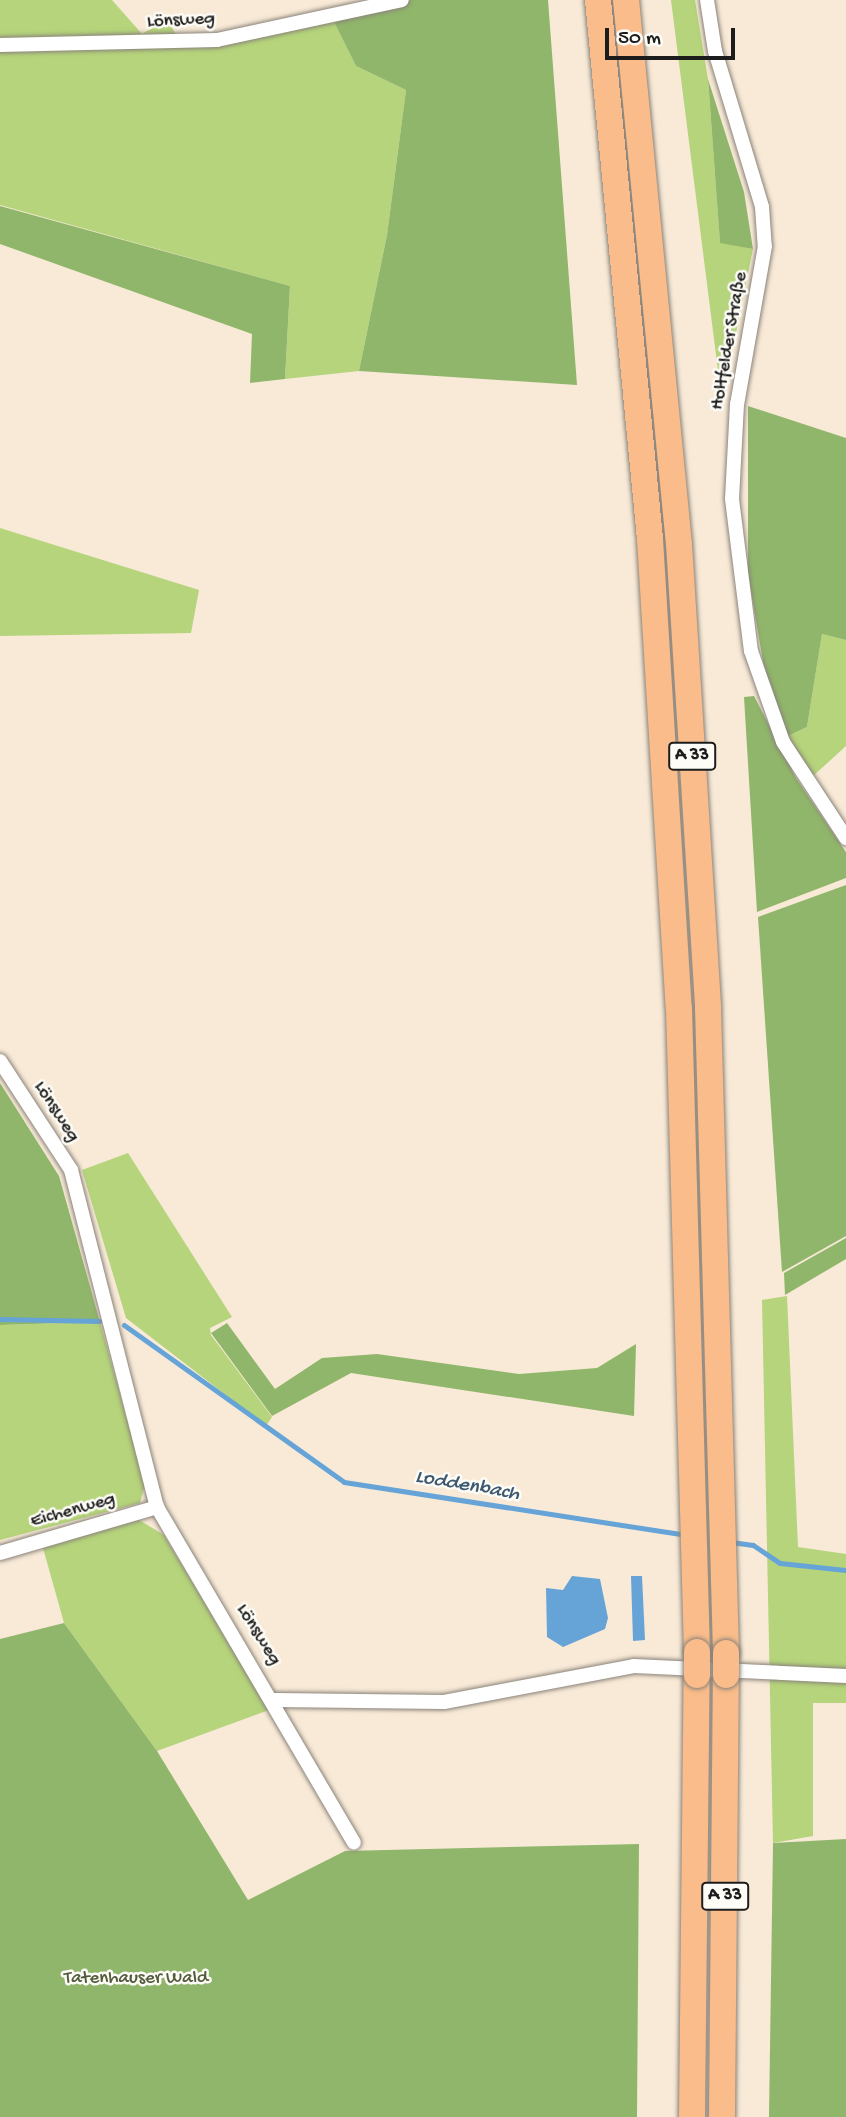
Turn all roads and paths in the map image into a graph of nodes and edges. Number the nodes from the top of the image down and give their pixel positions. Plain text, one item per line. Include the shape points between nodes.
1 (402, 0) edge
2 (598, 0) edge
3 (626, 0) edge
4 (707, 0) edge
5 (0, 45) edge
6 (846, 838) edge
7 (0, 1062) edge
8 (157, 1507) junction
9 (0, 1553) edge
10 (846, 1676) edge
11 (275, 1700) junction
12 (354, 1843) dead end
13 (692, 2117) edge
14 (722, 2117) edge

1 - 5 street, Lönsweg via 217,40
2 - 13 highway, A 33 via 650,539 679,1007 696,1511
3 - 14 highway, A 33 via 679,544 709,1022 725,1561
4 - 6 street, Holtfelder Straße via 715,51 762,207 765,246 737,404 732,499 751,651 783,742
7 - 8 street, Lönsweg via 71,1170
8 - 9 street, Eichenweg
8 - 11 street, Lönsweg
10 - 11 street via 634,1666 444,1702
11 - 12 street, Lönsweg

